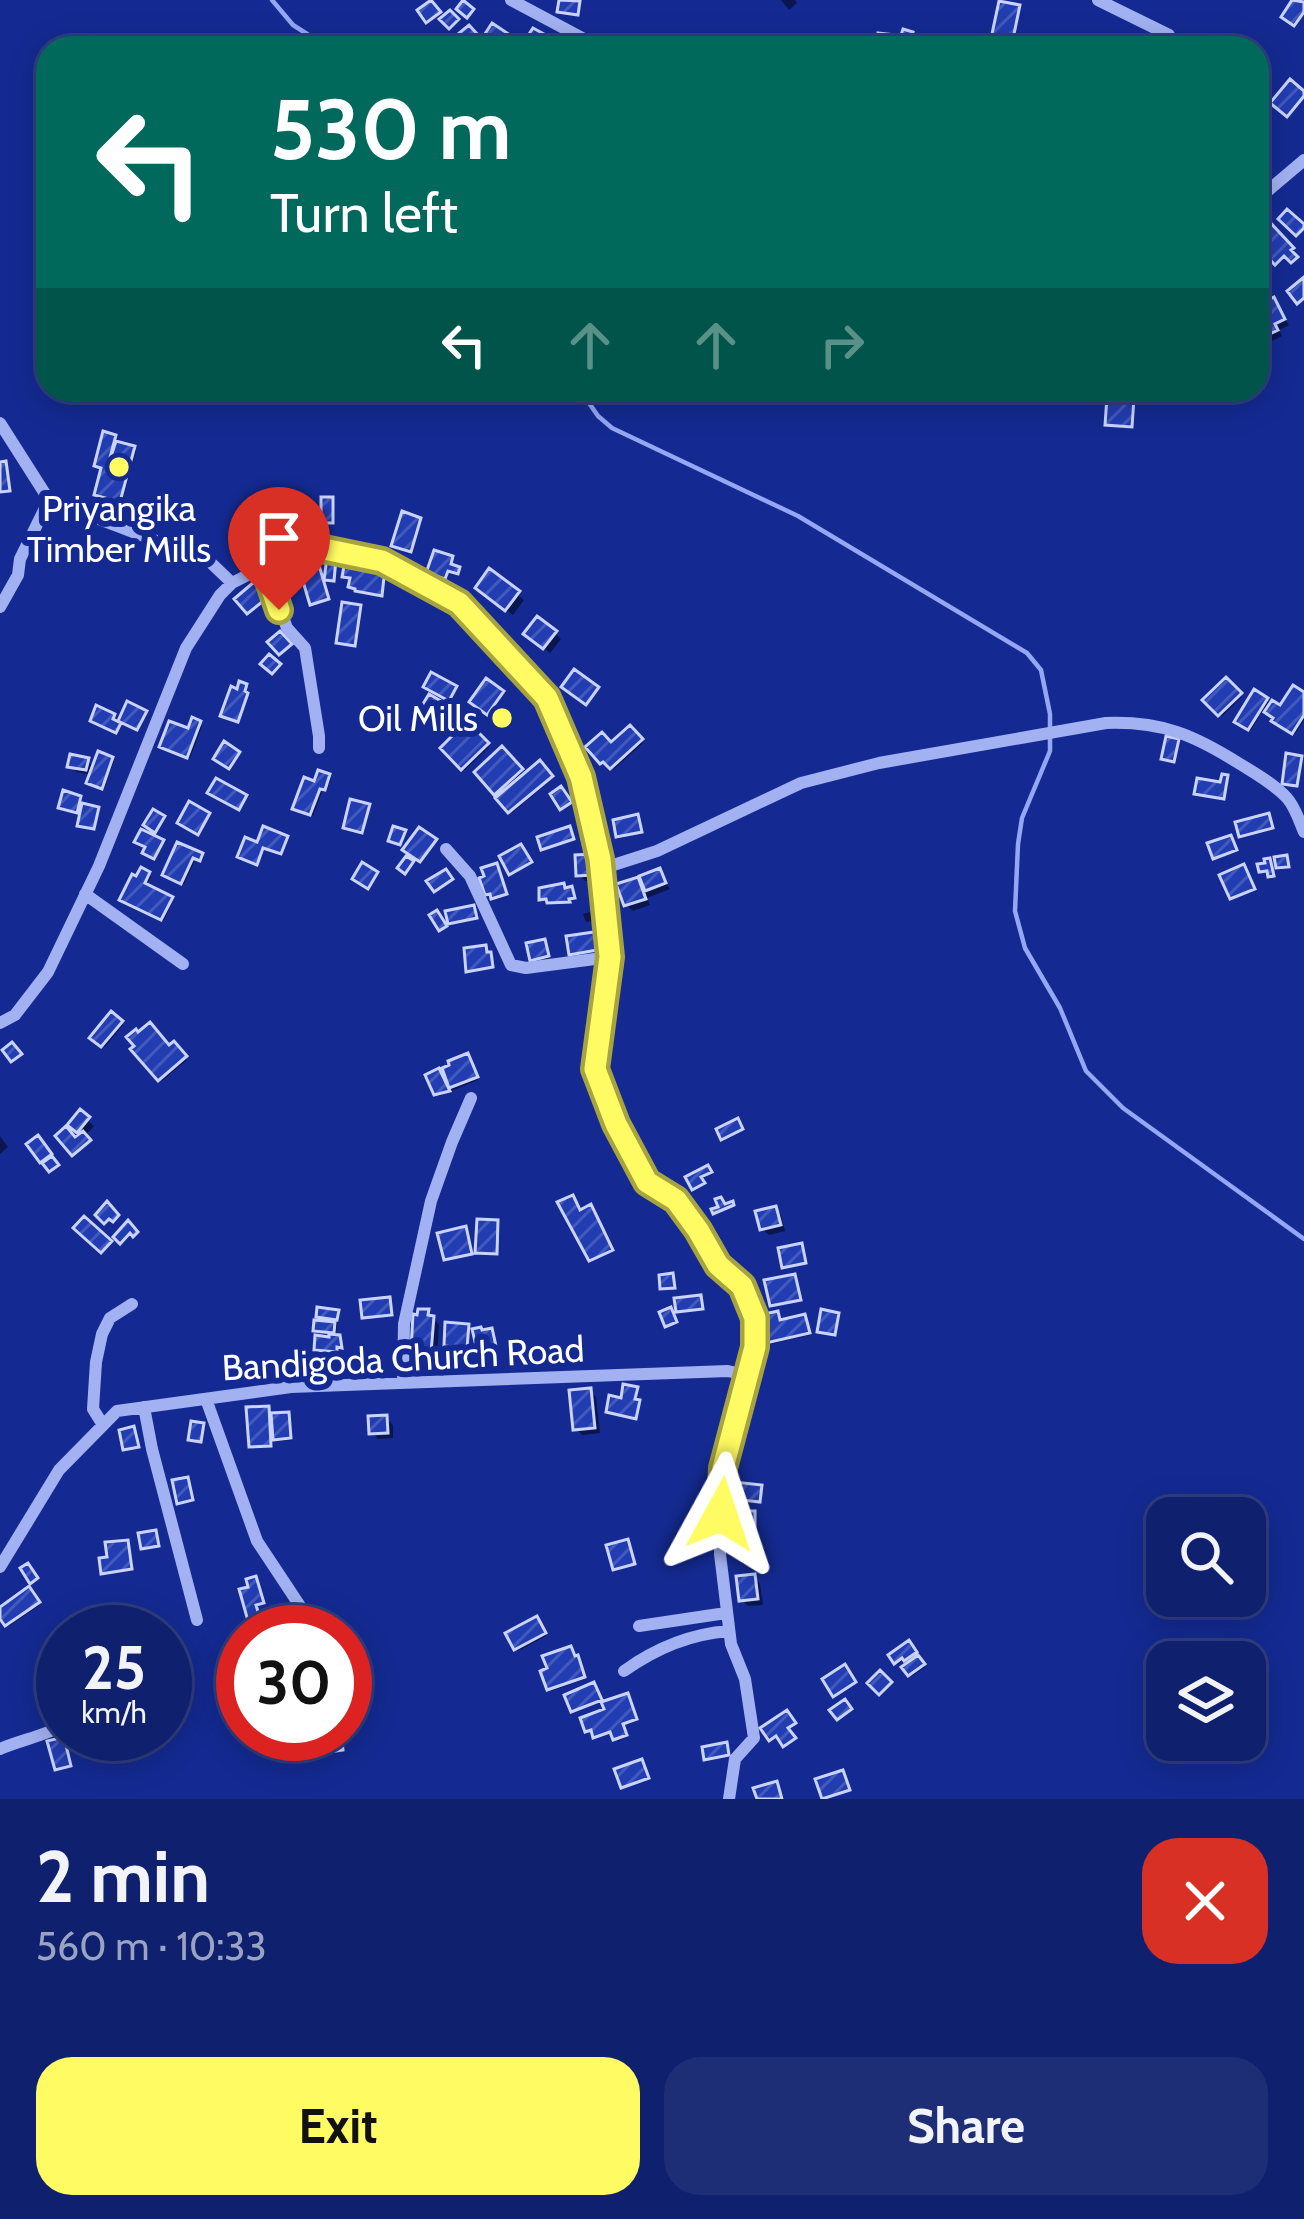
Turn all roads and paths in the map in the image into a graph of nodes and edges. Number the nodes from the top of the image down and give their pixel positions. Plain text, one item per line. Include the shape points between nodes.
1 (511, 0) edge
2 (1098, 0) edge
3 (1169, 35) dead end
4 (578, 36) edge
5 (1304, 160) edge
6 (1269, 190) edge
7 (0, 423) edge
8 (49, 500) junction
9 (264, 566) junction
10 (232, 583) junction
11 (0, 607) edge
12 (319, 748) dead end
13 (1304, 832) edge
14 (446, 849) dead end
15 (601, 869) junction
16 (85, 894) junction
17 (610, 957) junction
18 (183, 964) dead end
19 (0, 1023) edge
20 (471, 1098) dead end
21 (132, 1304) dead end
22 (746, 1375) junction
23 (403, 1382) junction
24 (206, 1399) junction
25 (144, 1407) junction
26 (103, 1425) junction
27 (0, 1567) edge
28 (299, 1605) edge
29 (726, 1613) junction
30 (197, 1620) dead end
31 (640, 1626) dead end
32 (729, 1631) junction
33 (624, 1671) dead end
34 (36, 1735) edge
35 (0, 1749) edge
36 (729, 1799) edge

1 - 4 street
2 - 3 street
5 - 6 street
7 - 8 street
8 - 10 street via 208,561
8 - 11 street
9 - 10 street
9 - 12 street via 287,628 305,648
9 - 15 street via 324,549 382,561 459,603 547,698 581,777
10 - 16 street via 186,648
13 - 15 street via 1289,800 1203,741 1172,728 1106,723 801,782
14 - 17 street via 470,876 511,965
15 - 17 street
16 - 18 street
16 - 19 street via 48,972
17 - 22 street via 595,1069 647,1182 676,1200 718,1265 742,1286 755,1318
20 - 23 street via 431,1201 404,1324
21 - 26 street via 102,1334 93,1408
22 - 23 street, Bandigoda Church Road
22 - 29 street via 723,1468
23 - 24 street, Bandigoda Church Road
24 - 25 street, Bandigoda Church Road
24 - 28 street via 257,1541
25 - 26 street, Bandigoda Church Road via 117,1411
25 - 30 street
26 - 27 street, Bandigoda Church Road via 59,1470
29 - 31 street
29 - 32 street
32 - 33 street via 692,1636
32 - 36 street via 754,1738 735,1759
34 - 35 street

